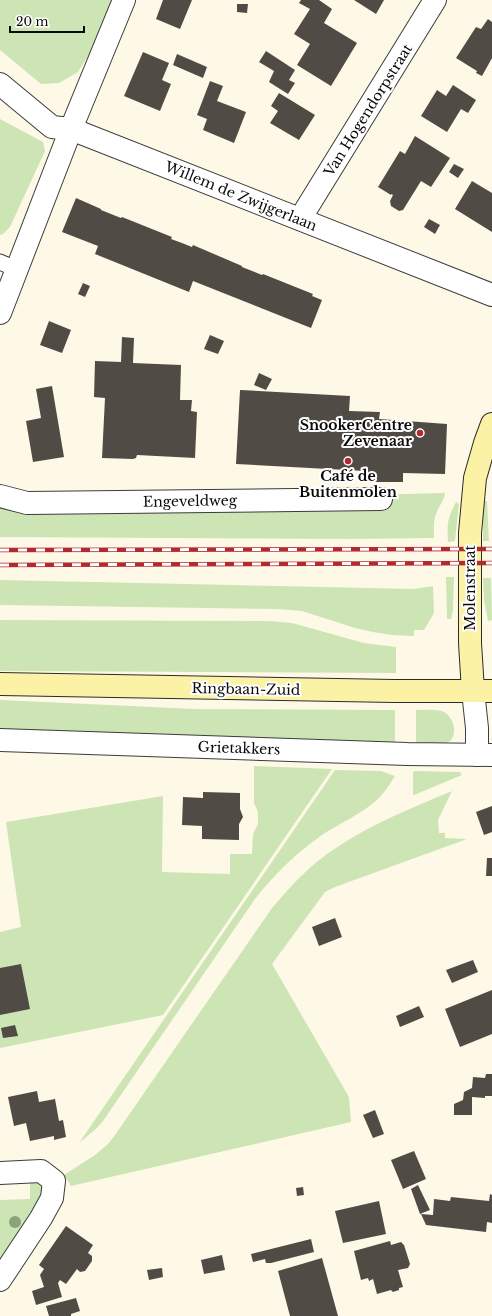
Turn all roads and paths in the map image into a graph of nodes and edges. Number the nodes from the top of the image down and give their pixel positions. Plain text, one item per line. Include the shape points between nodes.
1 (124, 0) edge
2 (435, 0) edge
3 (0, 84) edge
4 (71, 129) junction
5 (300, 219) junction
6 (8, 266) edge
7 (492, 295) edge
8 (0, 313) edge
9 (492, 424) edge
10 (0, 496) edge
11 (381, 499) dead end
12 (0, 684) edge
13 (482, 691) edge
14 (0, 740) edge
15 (484, 755) edge
16 (0, 1173) edge
17 (0, 1280) edge

1 - 4 street
2 - 5 street, Van Hogendorpstraat
3 - 4 street, Willem de Zwijgerlaan via 52,127
4 - 5 street, Willem de Zwijgerlaan
4 - 6 street
5 - 7 street, Willem de Zwijgerlaan
6 - 8 street
9 - 13 street, Molenstraat via 476,478 470,533 470,643
10 - 11 street, Engeveldweg via 27,503
12 - 13 street, Ringbaan-Zuid
13 - 15 street, Molenstraat via 477,728
14 - 15 street, Grietakkers
16 - 17 street via 41,1171 54,1181 52,1198

